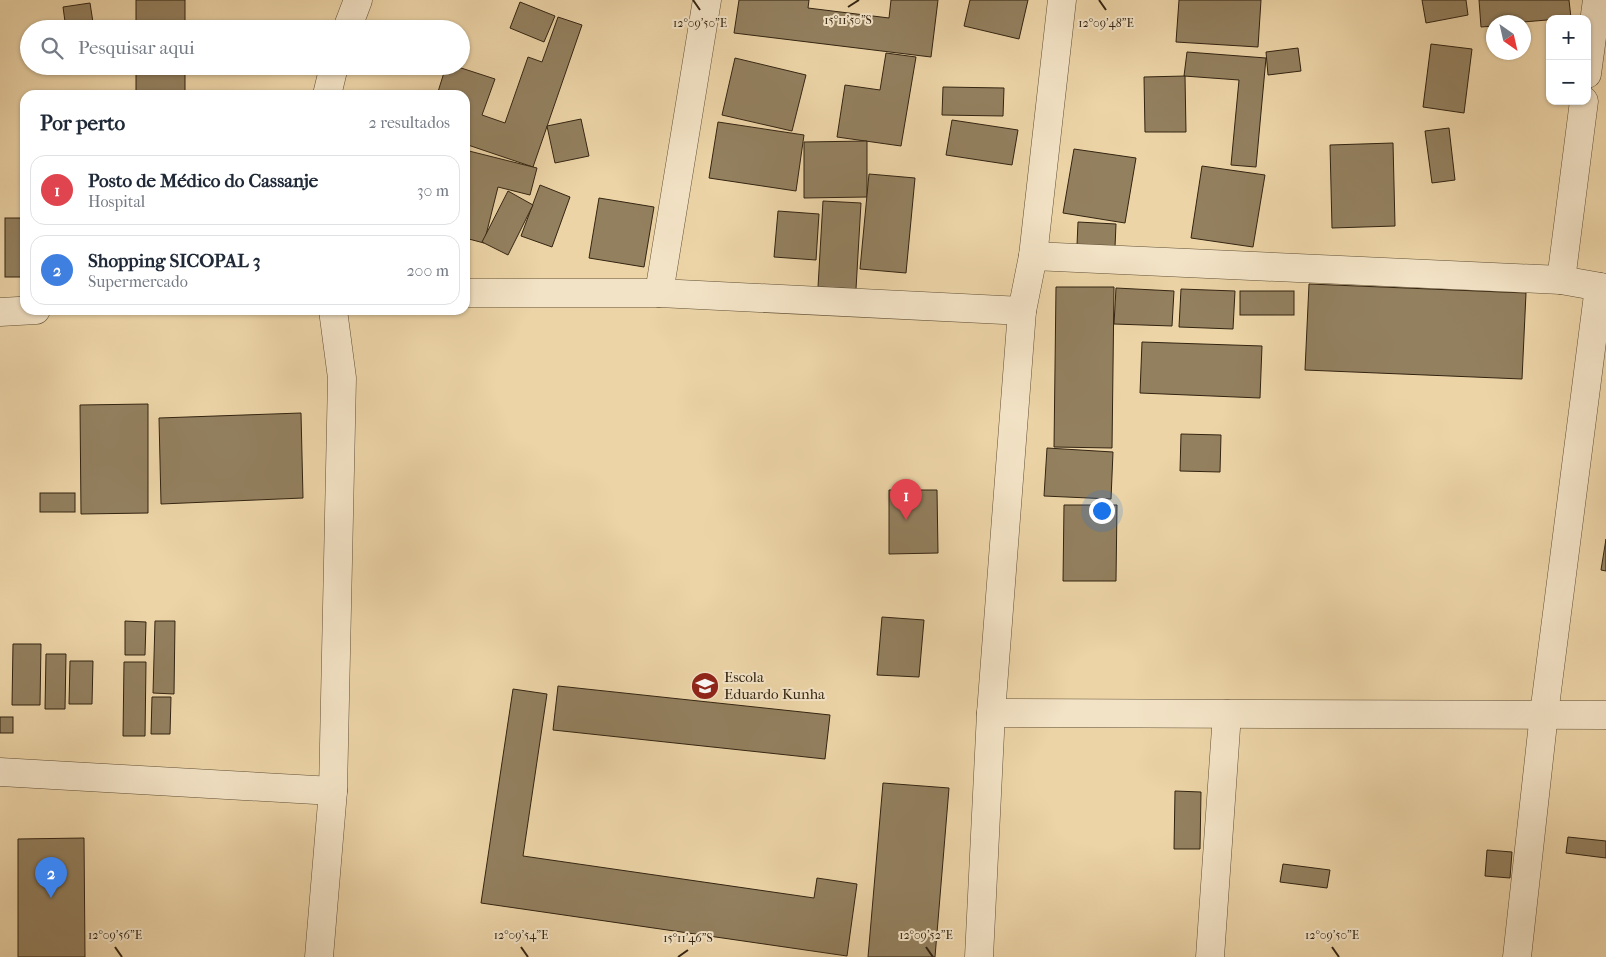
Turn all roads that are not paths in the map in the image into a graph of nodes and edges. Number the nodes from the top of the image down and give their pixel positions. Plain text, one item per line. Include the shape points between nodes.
1 (358, 0) edge
2 (707, 0) edge
3 (1062, 0) edge
4 (1597, 0) edge
5 (350, 20) edge
6 (1589, 60) edge
7 (332, 75) edge
8 (328, 90) edge
9 (1583, 105) edge
10 (1033, 256) junction
11 (1561, 280) junction
12 (1602, 288) edge
13 (470, 293) edge
14 (659, 293) junction
15 (20, 311) edge
16 (1022, 311) junction
17 (0, 312) edge
18 (334, 315) edge
19 (991, 714) junction
20 (1227, 714) junction
21 (1544, 714) junction
22 (1606, 715) edge
23 (0, 772) edge
24 (333, 791) junction
25 (319, 957) edge
26 (979, 957) edge
27 (1210, 957) edge
28 (1517, 957) edge

1 - 5 street
2 - 14 street
3 - 10 street
4 - 6 street
7 - 8 street
9 - 11 street
10 - 11 street
10 - 16 street
11 - 12 street
12 - 21 street
13 - 14 street
14 - 16 street
15 - 17 street
16 - 19 street
18 - 24 street via 342,378
19 - 20 street
19 - 26 street
20 - 21 street
20 - 27 street
21 - 22 street
21 - 28 street
23 - 24 street
24 - 25 street

